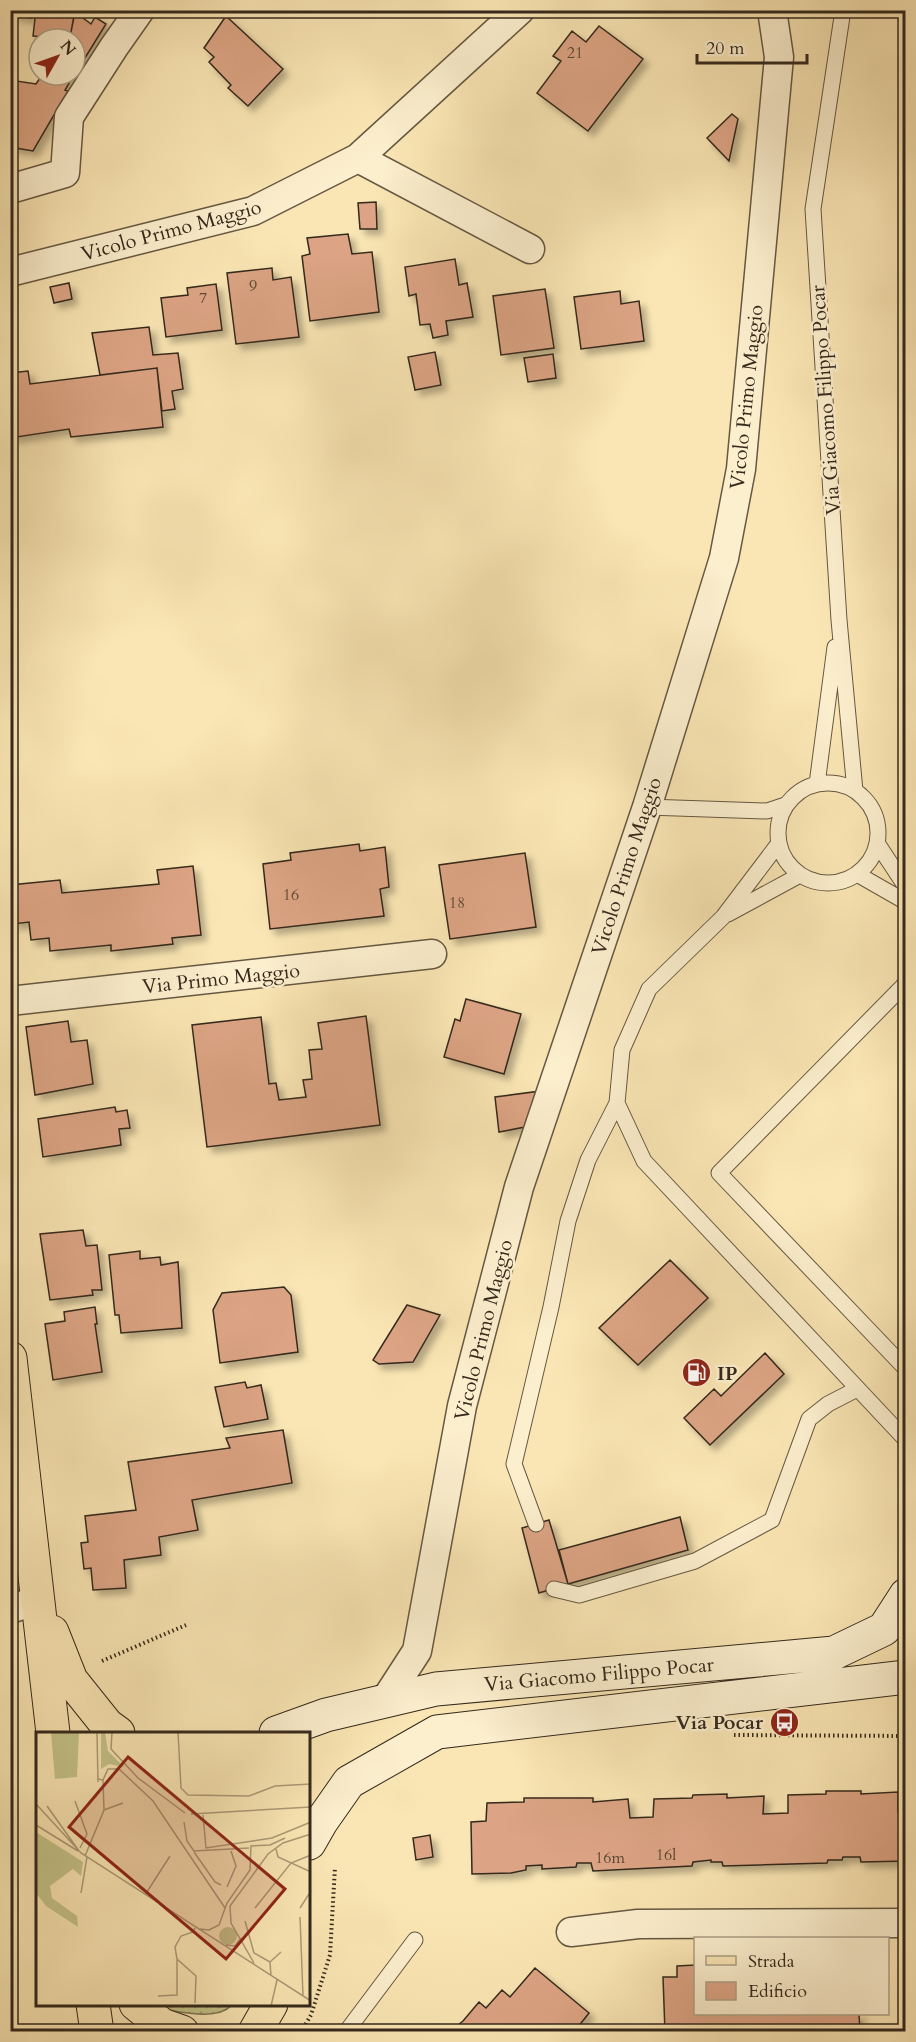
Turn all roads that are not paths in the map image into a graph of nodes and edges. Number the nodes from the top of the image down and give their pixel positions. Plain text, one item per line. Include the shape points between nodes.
1 (140, 10) edge
2 (520, 10) edge
3 (772, 10) edge
4 (843, 10) edge
5 (358, 158) junction
6 (10, 189) edge
7 (530, 249) dead end
8 (10, 272) edge
9 (839, 620) junction
10 (817, 784) junction
11 (855, 791) junction
12 (785, 805) junction
13 (647, 807) junction
14 (779, 843) junction
15 (877, 843) junction
16 (800, 874) junction
17 (857, 874) junction
18 (906, 887) edge
19 (906, 902) edge
20 (723, 917) junction
21 (432, 954) dead end
22 (906, 983) edge
23 (10, 1001) edge
24 (617, 1103) junction
25 (10, 1358) edge
26 (906, 1369) edge
27 (857, 1389) junction
28 (906, 1440) edge
29 (536, 1524) dead end
30 (554, 1589) dead end
31 (906, 1596) edge
32 (25, 1605) edge
33 (906, 1677) edge
34 (48, 1696) junction
35 (384, 1702) junction
36 (53, 1732) edge
37 (68, 1732) edge
38 (117, 1732) edge
39 (279, 1732) edge
40 (310, 1841) edge
41 (906, 1923) edge
42 (571, 1932) dead end
43 (415, 1940) dead end
44 (93, 2006) edge
45 (116, 2006) edge
46 (138, 2006) edge
47 (97, 2031) edge
48 (120, 2031) edge
49 (182, 2031) edge
50 (346, 2031) edge

1 - 6 street via 69,117 65,173
2 - 5 street, Vicolo Primo Maggio
3 - 13 street, Vicolo Primo Maggio via 779,57 741,469 724,558
4 - 9 lane, Via Giacomo Filippo Pocar via 813,209
5 - 7 street
5 - 8 street, Vicolo Primo Maggio via 253,211
9 - 10 lane
9 - 11 lane, Via Giacomo Filippo Pocar
10 - 11 lane via 843,785
10 - 12 lane via 805,788
11 - 15 lane via 874,813
12 - 13 lane via 767,811
12 - 14 lane via 777,830
13 - 35 street, Vicolo Primo Maggio via 519,1187 462,1406 417,1651
14 - 16 lane via 790,866
14 - 20 lane
15 - 17 lane via 873,855
15 - 18 lane
16 - 17 lane via 829,883
16 - 20 lane
17 - 19 lane
20 - 24 lane via 649,989 622,1050
21 - 23 street, Via Primo Maggio
22 - 26 lane via 719,1173
24 - 27 lane via 644,1161
24 - 29 lane via 588,1160 568,1221 514,1464
25 - 32 main road
27 - 28 lane
27 - 30 lane via 809,1419 772,1521 695,1561 579,1595
31 - 35 main road, Via Giacomo Filippo Pocar via 884,1629 834,1653 436,1689
32 - 34 main road
32 - 38 main road via 66,1666 71,1680
33 - 40 main road, Via Giacomo Filippo Pocar via 437,1732 349,1782
34 - 36 main road
34 - 37 main road via 62,1714
35 - 39 main road, Via Giacomo Filippo Pocar via 326,1715
41 - 42 street via 638,1924
43 - 50 lane
44 - 47 main road
45 - 48 main road
46 - 49 main road via 162,2025

